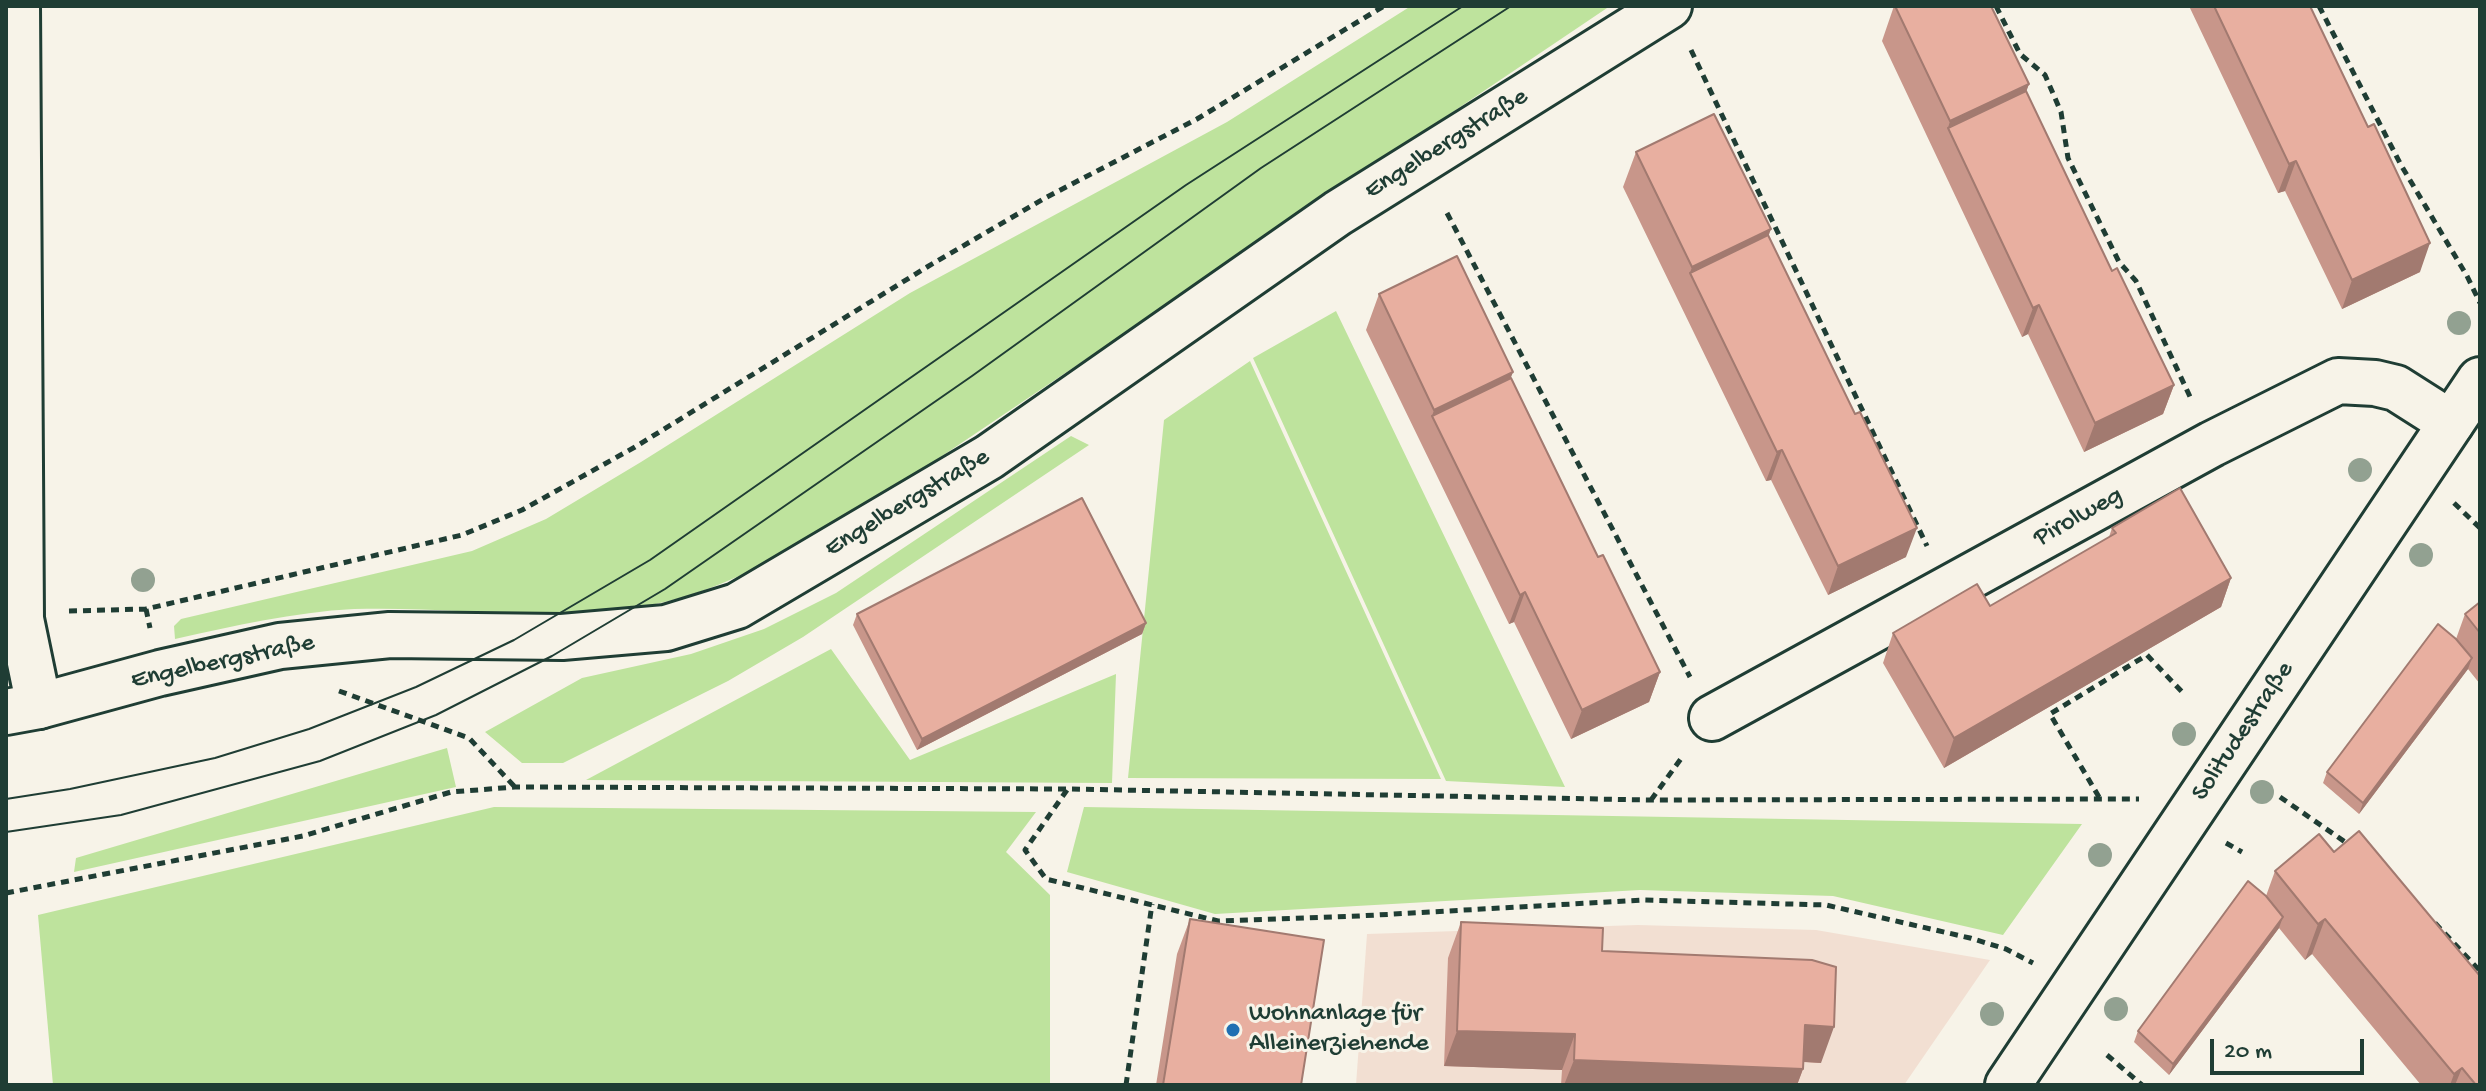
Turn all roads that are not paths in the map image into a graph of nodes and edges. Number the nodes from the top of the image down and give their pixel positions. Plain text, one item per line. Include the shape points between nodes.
1 (17, 6) edge
2 (1669, 6) edge
3 (2480, 380) edge
4 (2451, 423) junction
5 (22, 709) edge
6 (1712, 718) road end
7 (2008, 1085) edge

1 - 5 street, Engelbergstraße
2 - 5 street, Engelbergstraße via 1338,213 989,457 737,606 666,628 562,637 390,635 280,646
3 - 4 street, Solitudestraße
4 - 6 street, Pirolweg via 2396,388 2338,381 2212,444
4 - 7 street, Solitudestraße

